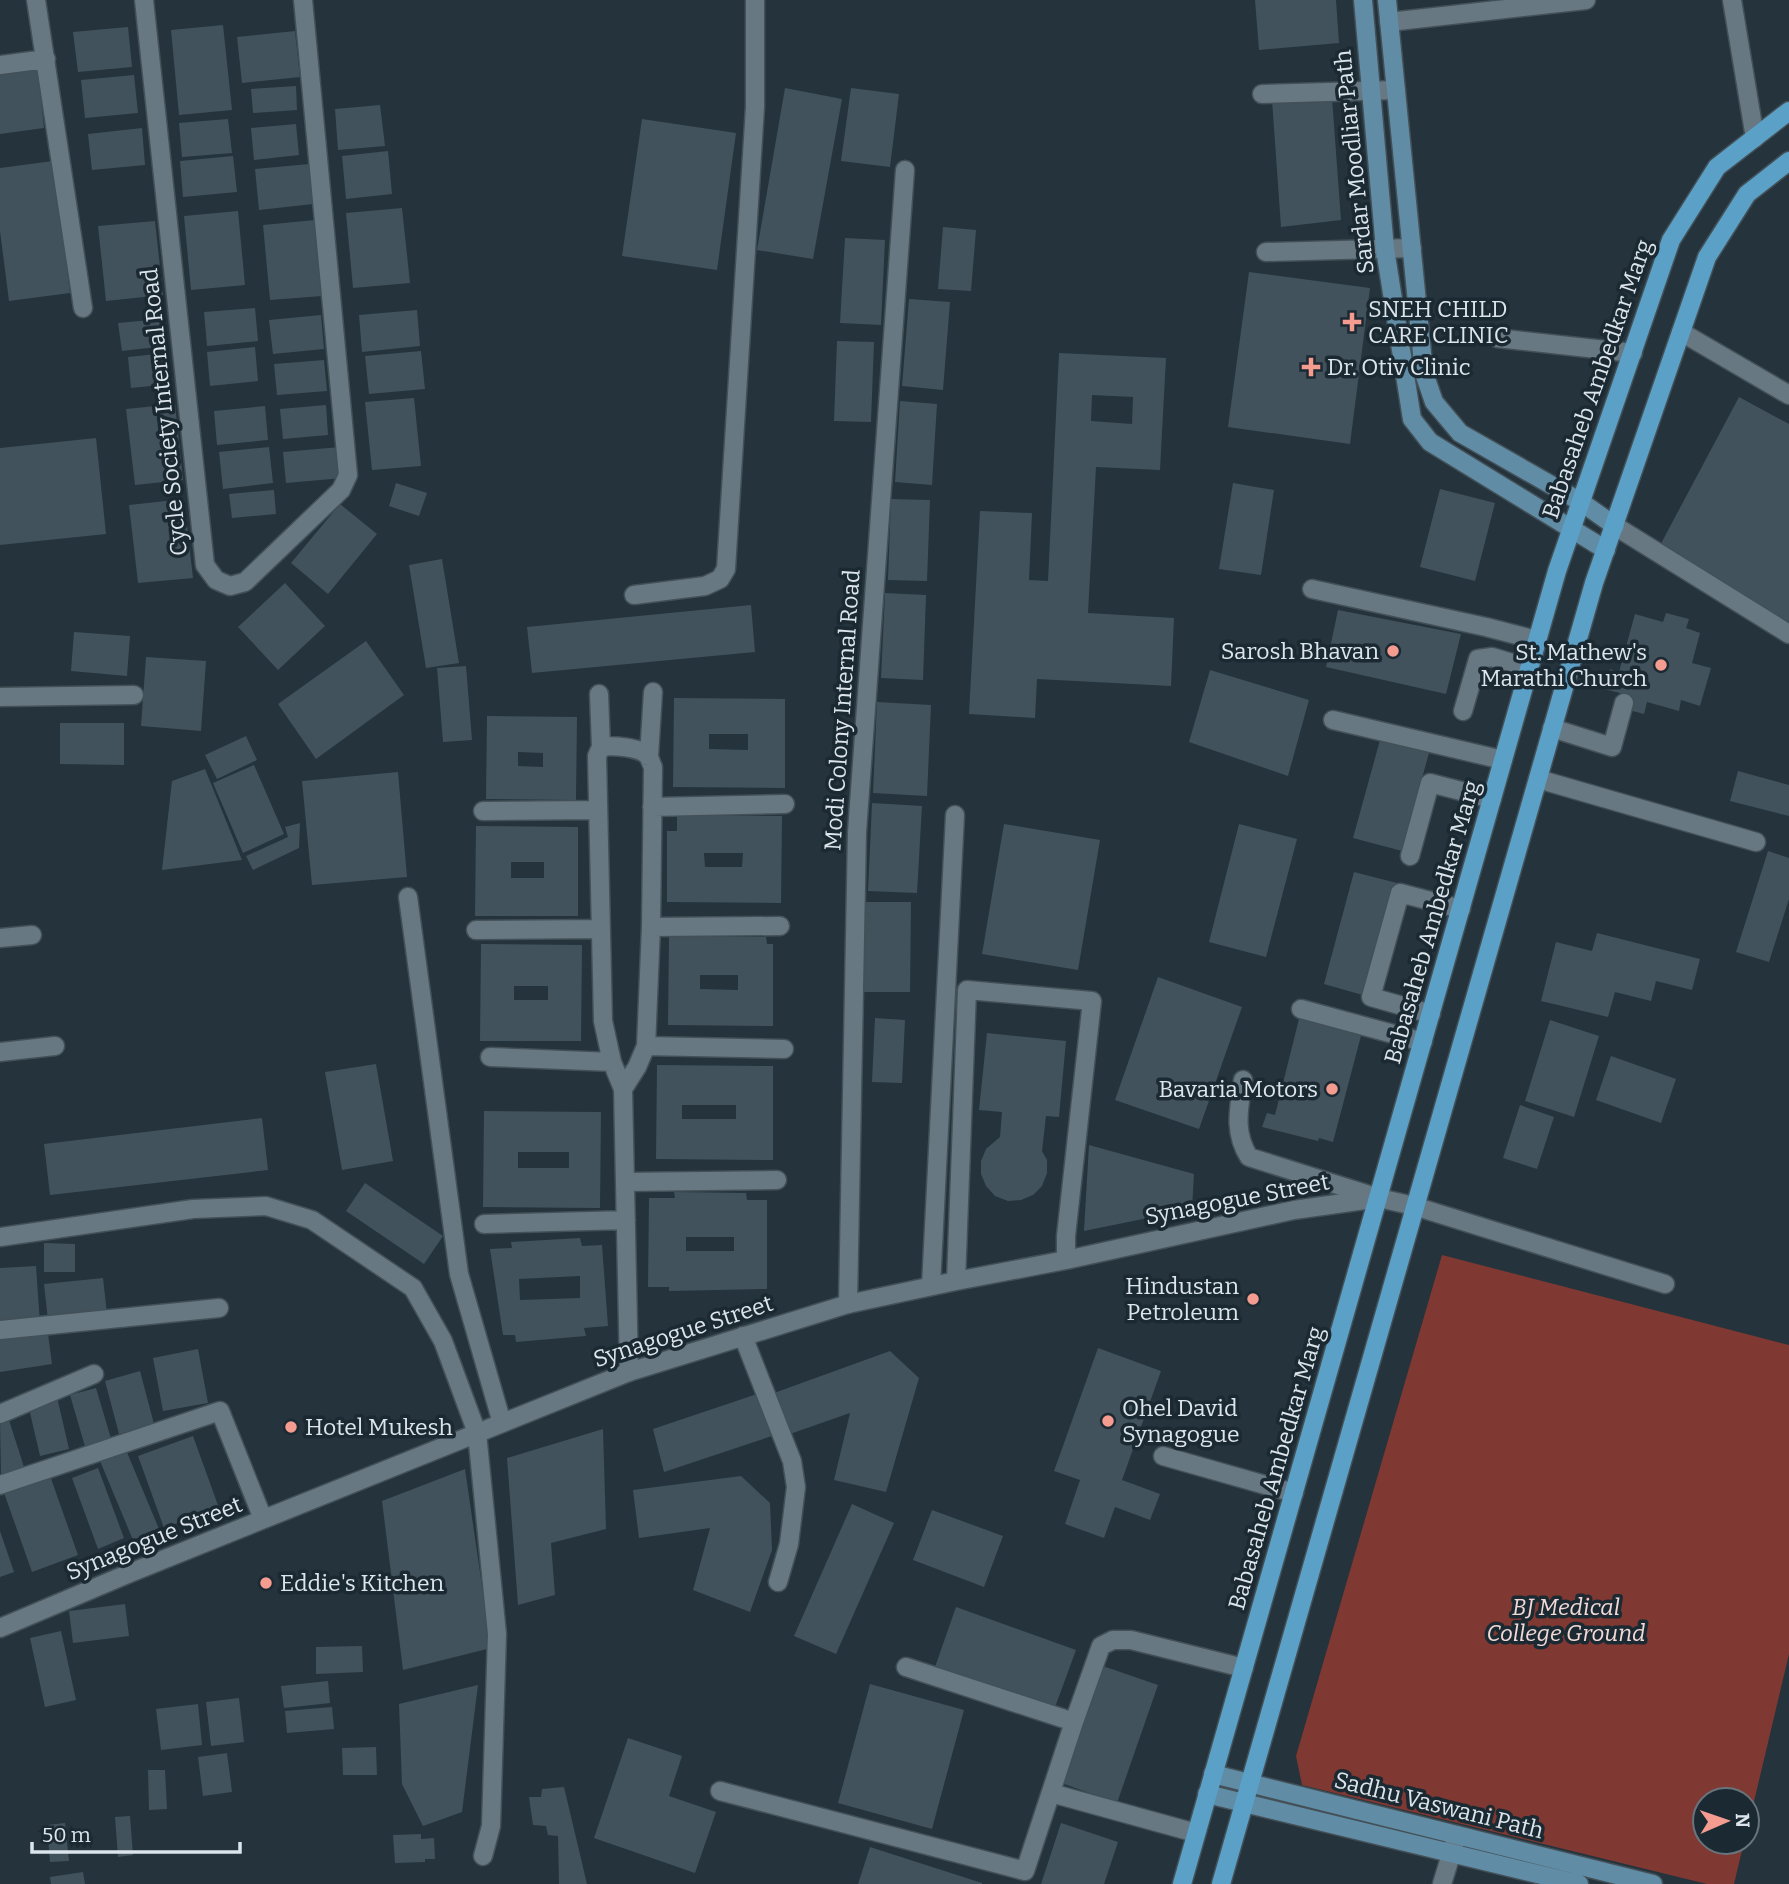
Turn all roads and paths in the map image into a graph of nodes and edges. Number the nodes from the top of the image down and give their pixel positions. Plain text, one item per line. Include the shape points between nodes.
1 (36, 0) edge
2 (144, 0) edge
3 (303, 0) edge
4 (755, 0) edge
5 (1363, 0) edge
6 (1387, 0) edge
7 (1586, 0) edge
8 (1732, 0) edge
9 (1389, 22) junction
10 (46, 59) junction
11 (0, 65) edge
12 (1396, 90) junction
13 (1371, 91) junction
14 (1262, 94) dead end
15 (1789, 111) edge
16 (1755, 138) junction
17 (1789, 161) edge
18 (905, 170) dead end
19 (1412, 248) junction
20 (1385, 249) junction
21 (1266, 252) dead end
22 (83, 308) dead end
23 (1681, 332) junction
24 (1497, 338) dead end
25 (1633, 353) junction
26 (1789, 395) edge
27 (1581, 502) junction
28 (1615, 526) junction
29 (1572, 528) junction
30 (1606, 550) junction
31 (1312, 590) dead end
32 (634, 595) dead end
33 (1789, 634) edge
34 (1536, 640) junction
35 (1529, 668) junction
36 (653, 692) dead end
37 (599, 694) dead end
38 (134, 695) dead end
39 (0, 697) edge
40 (1624, 703) dead end
41 (1463, 711) dead end
42 (1333, 720) dead end
43 (1552, 728) junction
44 (601, 747) junction
45 (649, 756) junction
46 (1503, 760) junction
47 (1538, 779) junction
48 (1492, 799) junction
49 (785, 804) dead end
50 (652, 807) junction
51 (598, 810) junction
52 (483, 811) dead end
53 (955, 815) dead end
54 (1756, 842) dead end
55 (1410, 856) dead end
56 (408, 897) dead end
57 (1461, 909) junction
58 (780, 926) dead end
59 (651, 927) junction
60 (601, 929) junction
61 (476, 930) dead end
62 (32, 935) dead end
63 (0, 938) edge
64 (1301, 1009) dead end
65 (1431, 1014) junction
66 (1423, 1042) junction
67 (55, 1046) dead end
68 (646, 1046) junction
69 (784, 1049) dead end
70 (0, 1052) edge
71 (490, 1057) dead end
72 (612, 1062) junction
73 (1243, 1080) dead end
74 (623, 1089) junction
75 (777, 1181) dead end
76 (625, 1182) junction
77 (1379, 1198) junction
78 (1414, 1206) junction
79 (626, 1220) junction
80 (484, 1224) dead end
81 (0, 1237) edge
82 (1066, 1260) junction
83 (956, 1280) junction
84 (1665, 1284) dead end
85 (931, 1286) junction
86 (848, 1304) junction
87 (219, 1308) dead end
88 (0, 1330) edge
89 (743, 1336) junction
90 (629, 1372) junction
91 (94, 1374) dead end
92 (0, 1414) edge
93 (502, 1423) junction
94 (477, 1433) junction
95 (1163, 1456) dead end
96 (0, 1485) edge
97 (1294, 1493) junction
98 (263, 1520) junction
99 (778, 1582) dead end
100 (0, 1628) edge
101 (906, 1667) dead end
102 (1244, 1668) junction
103 (1074, 1722) junction
104 (1213, 1774) junction
105 (1250, 1783) junction
106 (720, 1791) dead end
107 (1051, 1793) junction
108 (1208, 1794) junction
109 (1244, 1804) junction
110 (1196, 1833) junction
111 (1457, 1835) junction
112 (1451, 1853) junction
113 (483, 1856) dead end
114 (1023, 1877) edge
115 (1648, 1883) edge
116 (1182, 1884) edge
117 (1221, 1884) edge
118 (1442, 1884) edge
119 (1579, 1884) edge

1 - 10 street
2 - 3 street, Cycle Society Internal Road via 205,565 216,580 230,586 245,582 341,490 348,475
4 - 32 street via 755,107 726,569 720,579 705,586
5 - 13 main road, Sardar Moodliar Path
6 - 9 main road
7 - 9 street
8 - 16 street
9 - 12 main road
10 - 11 street
10 - 22 street
12 - 13 street
12 - 19 main road
13 - 14 street
13 - 20 main road, Sardar Moodliar Path
15 - 16 main road, Babasaheb Ambedkar Marg
16 - 25 main road, Babasaheb Ambedkar Marg via 1717,167 1671,240
17 - 23 main road via 1747,194 1707,257
18 - 86 street, Modi Colony Internal Road via 857,832
19 - 20 street
19 - 27 main road via 1424,373 1434,402 1460,433
20 - 21 street
20 - 29 main road, Sardar Moodliar Path via 1412,419 1430,442
23 - 26 street
23 - 28 main road
24 - 25 street
25 - 27 main road, Babasaheb Ambedkar Marg
27 - 28 main road
27 - 29 main road, Babasaheb Ambedkar Marg
28 - 30 main road
28 - 33 street
29 - 30 main road, Sardar Moodliar Path
29 - 34 main road, Babasaheb Ambedkar Marg
30 - 43 main road
31 - 34 street
34 - 35 main road, Babasaheb Ambedkar Marg
35 - 41 street via 1492,657 1478,659
35 - 46 main road, Babasaheb Ambedkar Marg
36 - 45 street
37 - 44 street
38 - 39 street
40 - 43 street via 1612,747
42 - 46 street
43 - 47 main road
44 - 45 street via 642,751
44 - 51 street via 597,756
45 - 50 street
46 - 48 main road, Babasaheb Ambedkar Marg
47 - 54 street
47 - 78 main road
48 - 55 street via 1430,783
48 - 57 main road, Babasaheb Ambedkar Marg
49 - 50 street
50 - 59 street
51 - 52 street
51 - 60 street
53 - 85 street
56 - 93 street via 459,1274
57 - 65 main road, Babasaheb Ambedkar Marg
57 - 65 street via 1400,893 1371,997
58 - 59 street
59 - 68 street
60 - 61 street
60 - 72 street via 603,1021
62 - 63 street
64 - 66 street
65 - 66 main road, Babasaheb Ambedkar Marg
66 - 77 main road, Babasaheb Ambedkar Marg
67 - 70 street
68 - 69 street
68 - 74 street
71 - 72 street
72 - 74 street
73 - 77 street via 1237,1121 1241,1146 1249,1157
74 - 76 street
75 - 76 street
76 - 79 street
77 - 78 street, Synagogue Street
77 - 82 street, Synagogue Street via 1294,1210
77 - 97 main road, Babasaheb Ambedkar Marg
78 - 84 street, Synagogue Street
78 - 105 main road
79 - 80 street
79 - 90 street
81 - 94 street via 193,1209 266,1206 312,1220 413,1289 443,1340
82 - 83 street, Synagogue Street
82 - 83 street via 1092,1001 967,990
83 - 85 street, Synagogue Street
85 - 86 street, Synagogue Street
86 - 89 street, Synagogue Street
87 - 88 street
89 - 90 street, Synagogue Street
89 - 99 street via 792,1461 796,1487
90 - 93 street, Synagogue Street
91 - 92 street
93 - 94 street, Synagogue Street
94 - 98 street, Synagogue Street
94 - 113 street via 497,1634 491,1826
95 - 97 street
96 - 98 street via 220,1411
97 - 102 main road, Babasaheb Ambedkar Marg
98 - 100 street, Synagogue Street
101 - 103 street
102 - 103 street via 1131,1640 1113,1640 1101,1646
102 - 104 main road, Babasaheb Ambedkar Marg
103 - 107 street
104 - 105 main road, Sadhu Vaswani Path
104 - 108 main road, Babasaheb Ambedkar Marg
105 - 109 main road
105 - 111 main road, Sadhu Vaswani Path
106 - 114 street
107 - 110 street
107 - 114 street
108 - 109 main road, Sadhu Vaswani Path
108 - 110 main road, Babasaheb Ambedkar Marg
109 - 112 main road, Sadhu Vaswani Path
109 - 117 main road
110 - 116 main road, Babasaheb Ambedkar Marg
111 - 112 street
111 - 115 main road, Sadhu Vaswani Path
112 - 118 street
112 - 119 main road, Sadhu Vaswani Path

